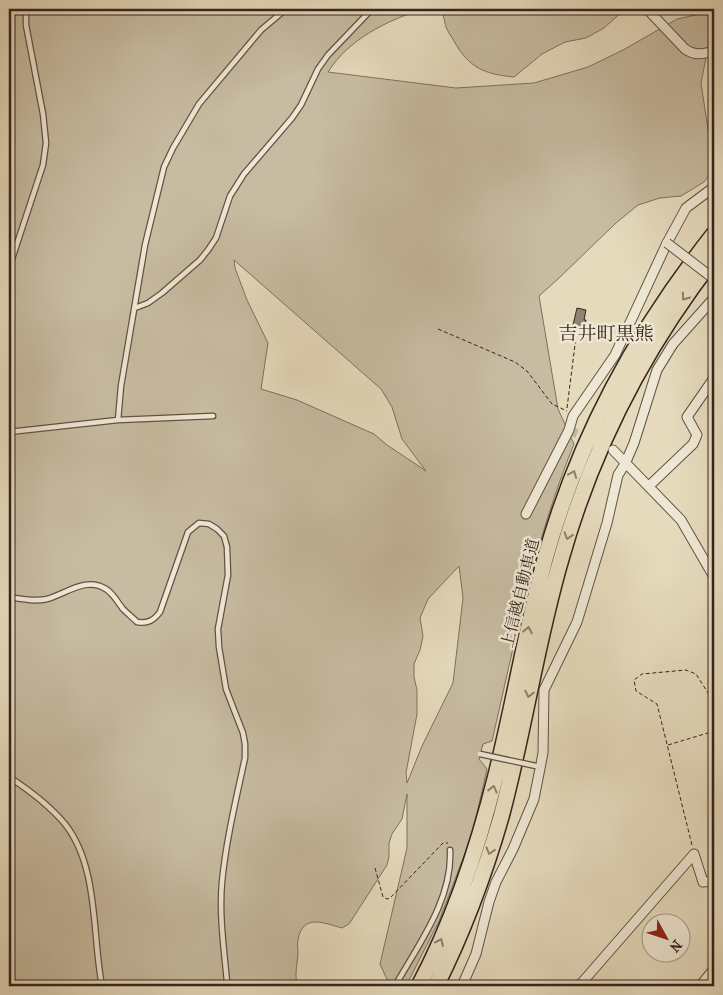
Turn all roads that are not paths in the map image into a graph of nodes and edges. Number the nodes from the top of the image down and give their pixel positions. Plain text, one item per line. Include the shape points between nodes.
1 (26, 9) edge
2 (286, 9) edge
3 (372, 9) edge
4 (647, 10) edge
5 (714, 51) edge
6 (714, 187) edge
7 (714, 234) edge
8 (667, 243) junction
9 (714, 258) edge
10 (9, 268) edge
11 (714, 279) edge
12 (714, 298) edge
13 (135, 308) junction
14 (714, 378) edge
15 (213, 416) dead end
16 (118, 420) junction
17 (9, 432) edge
18 (613, 450) dead end
19 (625, 464) junction
20 (649, 486) junction
21 (526, 514) dead end
22 (714, 577) edge
23 (9, 597) edge
24 (480, 754) dead end
25 (539, 767) junction
26 (9, 777) edge
27 (450, 850) road end
28 (714, 881) edge
29 (714, 969) edge
30 (102, 986) edge
31 (226, 986) edge
32 (395, 986) edge
33 (419, 986) edge
34 (436, 986) edge
35 (462, 986) edge
36 (579, 986) edge
37 (700, 986) edge

1 - 10 lane via 46,143 44,165
2 - 13 lane via 261,30 216,83 172,148 156,197
3 - 13 lane via 328,55 292,118 244,174 230,196 216,238 208,250 162,293
4 - 5 street via 691,54
6 - 8 street via 686,208
33 -> 7 highway, 上信越自動車道 via 450,920 486,814 536,594 568,488 597,418 629,356
8 - 11 street, bridge
8 - 21 street via 615,355 574,416
9 -> 34 highway, 上信越自動車道 via 641,366 608,430 582,491 552,590 510,779 489,856 464,924
12 - 19 street via 673,344 657,370
13 - 16 lane
14 - 20 street via 687,417 698,435 693,444
15 - 16 lane
16 - 17 lane
18 - 19 street
19 - 20 street
19 - 25 street via 618,476 576,622 546,685 544,745
20 - 22 street via 681,520
23 - 31 lane via 46,599 84,584 95,584 113,594 122,608 138,622 150,622 160,612 188,532 199,523 209,524 224,536 228,574 218,629 219,647 226,689 245,744 222,883
24 - 25 lane, bridge
25 - 35 street via 534,799 496,882 476,954
26 - 30 lane via 28,789 60,818 74,838 88,880
27 - 32 lane via 448,880 435,914
28 - 36 street via 703,882 694,854
29 - 37 street

